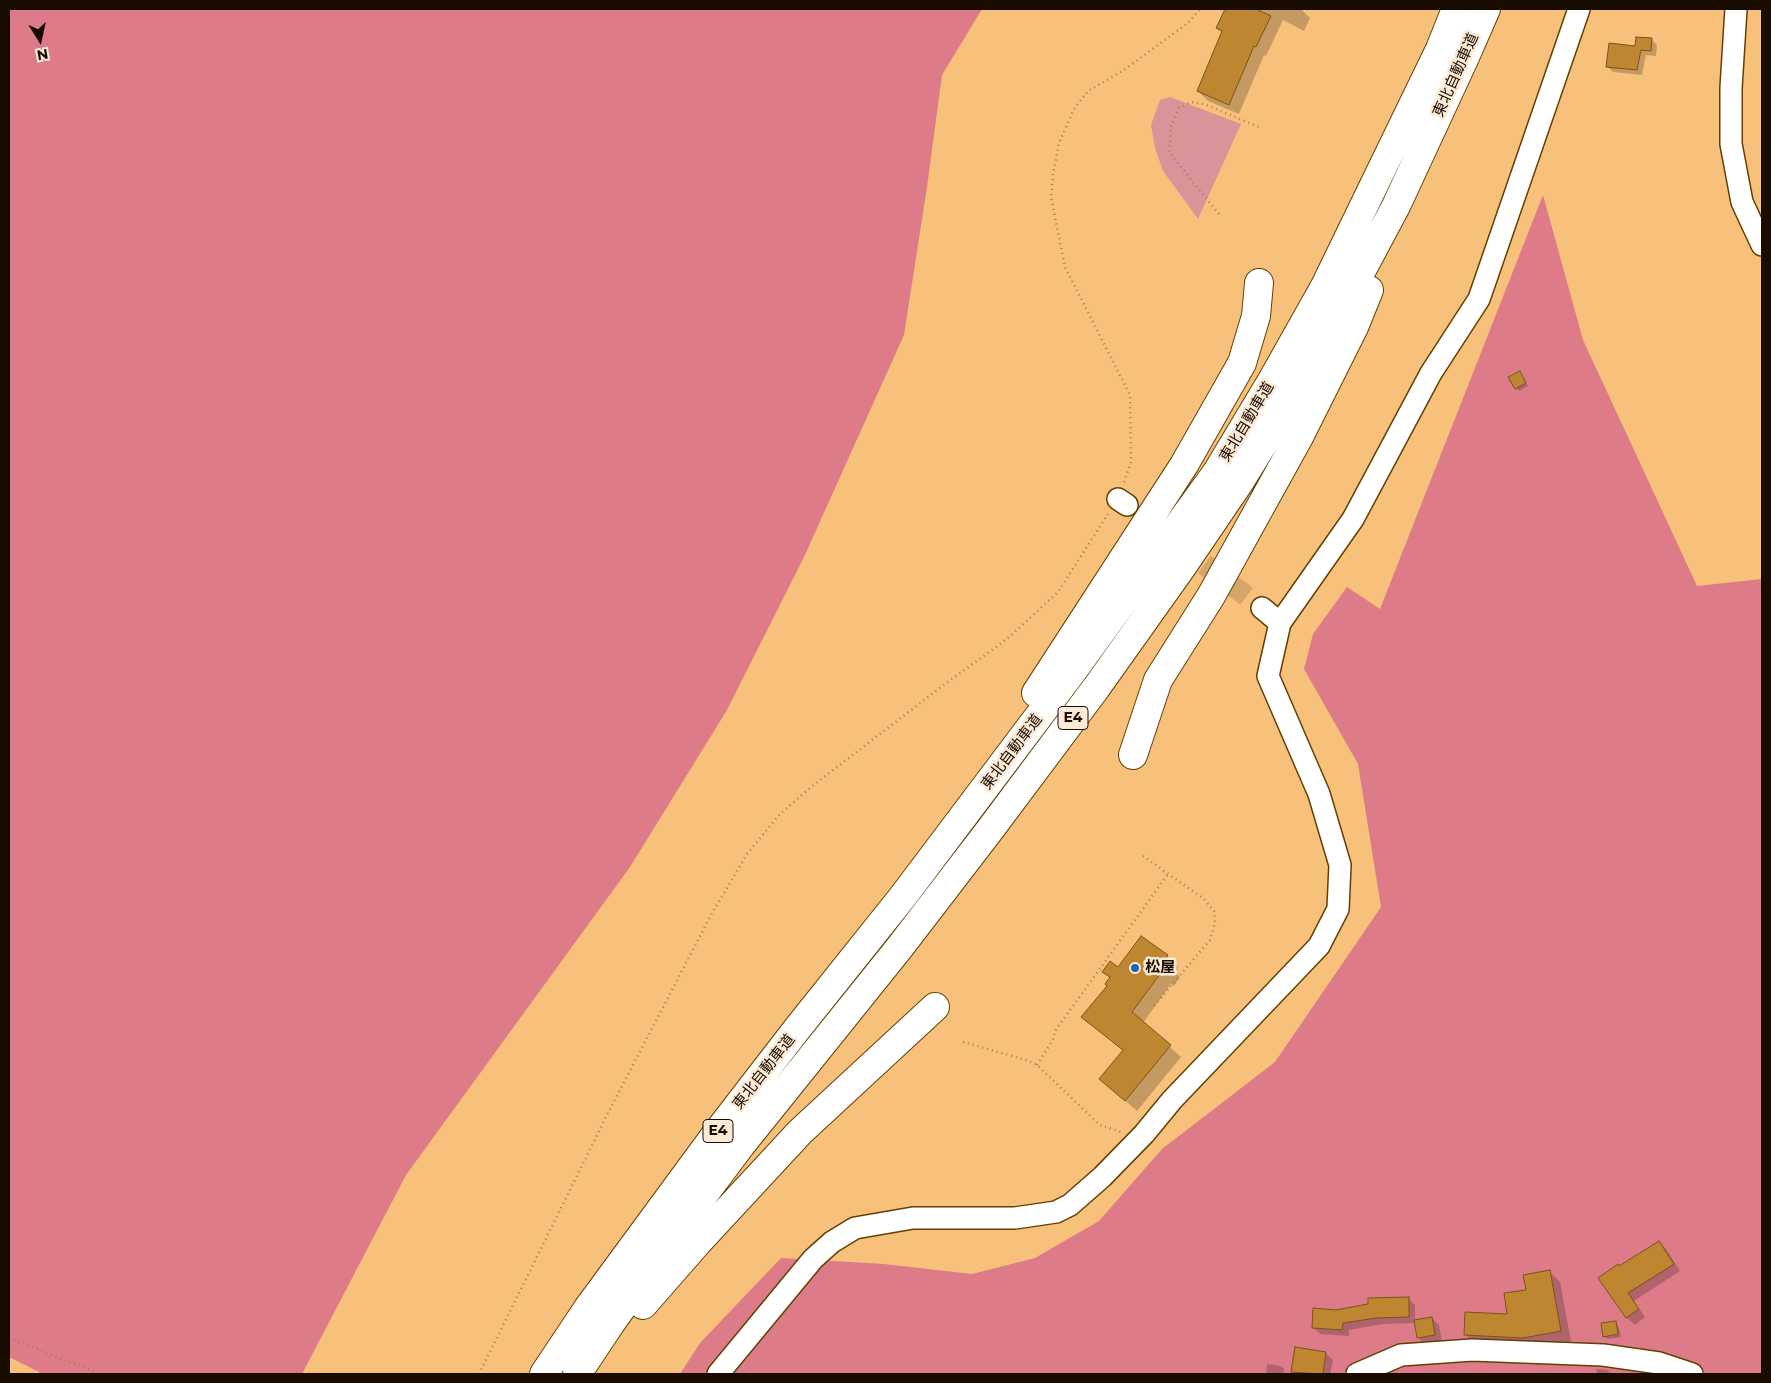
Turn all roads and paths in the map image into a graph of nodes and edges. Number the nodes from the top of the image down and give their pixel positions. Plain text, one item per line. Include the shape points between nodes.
1 (1200, 9) edge
2 (1456, 9) edge
3 (1486, 9) edge
4 (1579, 9) edge
5 (1736, 9) edge
6 (1466, 57) junction
7 (1259, 127) dead end
8 (1219, 214) dead end
9 (1762, 245) edge
10 (1259, 283) dead end
11 (1262, 608) tunnel mouth
12 (1280, 623) junction
13 (1133, 755) dead end
14 (1143, 856) dead end
15 (1168, 874) junction
16 (904, 895) junction
17 (1154, 1006) dead end
18 (935, 1007) dead end
19 (963, 1042) dead end
20 (1037, 1065) junction
21 (1142, 1135) junction
22 (9, 1338) edge
23 (100, 1374) edge
24 (479, 1374) edge
25 (544, 1374) edge
26 (577, 1374) edge
27 (583, 1374) edge
28 (718, 1374) edge
29 (1357, 1374) edge
30 (1692, 1374) edge

1 - 24 path via 1188,23 1124,70 1088,91 1074,110 1059,143 1053,174 1051,197 1065,267 1130,394 1131,462 1123,502 1058,592 1007,639 810,787 780,814 747,854 711,915 608,1112
2 - 16 highway, 東北自動車道 / E4 via 1436,58 1325,286 1218,472
3 - 6 highway, 東北自動車道 / E4
4 - 12 street via 1479,299 1431,373 1354,519
5 - 9 street via 1731,144 1742,202
6 - 13 highway via 1354,327 1299,437 1211,596 1158,680
6 - 26 highway, 東北自動車道 / E4 via 1396,206 1347,298 1294,394 1234,491 1078,712 900,947 741,1145 610,1323
7 - 8 path via 1204,104 1191,102 1178,108 1171,128 1169,152
10 - 16 highway via 1256,316 1242,362 1184,465
11 - 12 street
12 - 21 street via 1268,676 1319,794 1340,865 1338,909 1319,946
14 - 15 path
15 - 17 path via 1204,899 1214,911 1215,923 1210,940
15 - 20 path via 1055,1031
16 - 25 highway, 東北自動車道 / E4 via 719,1130 588,1308
18 - 27 highway via 800,1132 698,1242
19 - 20 path
20 - 21 path via 1100,1125
21 - 28 street via 1102,1177 1070,1205 1056,1212 1015,1218 913,1218 855,1228 813,1259
22 - 23 path
29 - 30 street via 1401,1354 1482,1350 1604,1355 1659,1363

